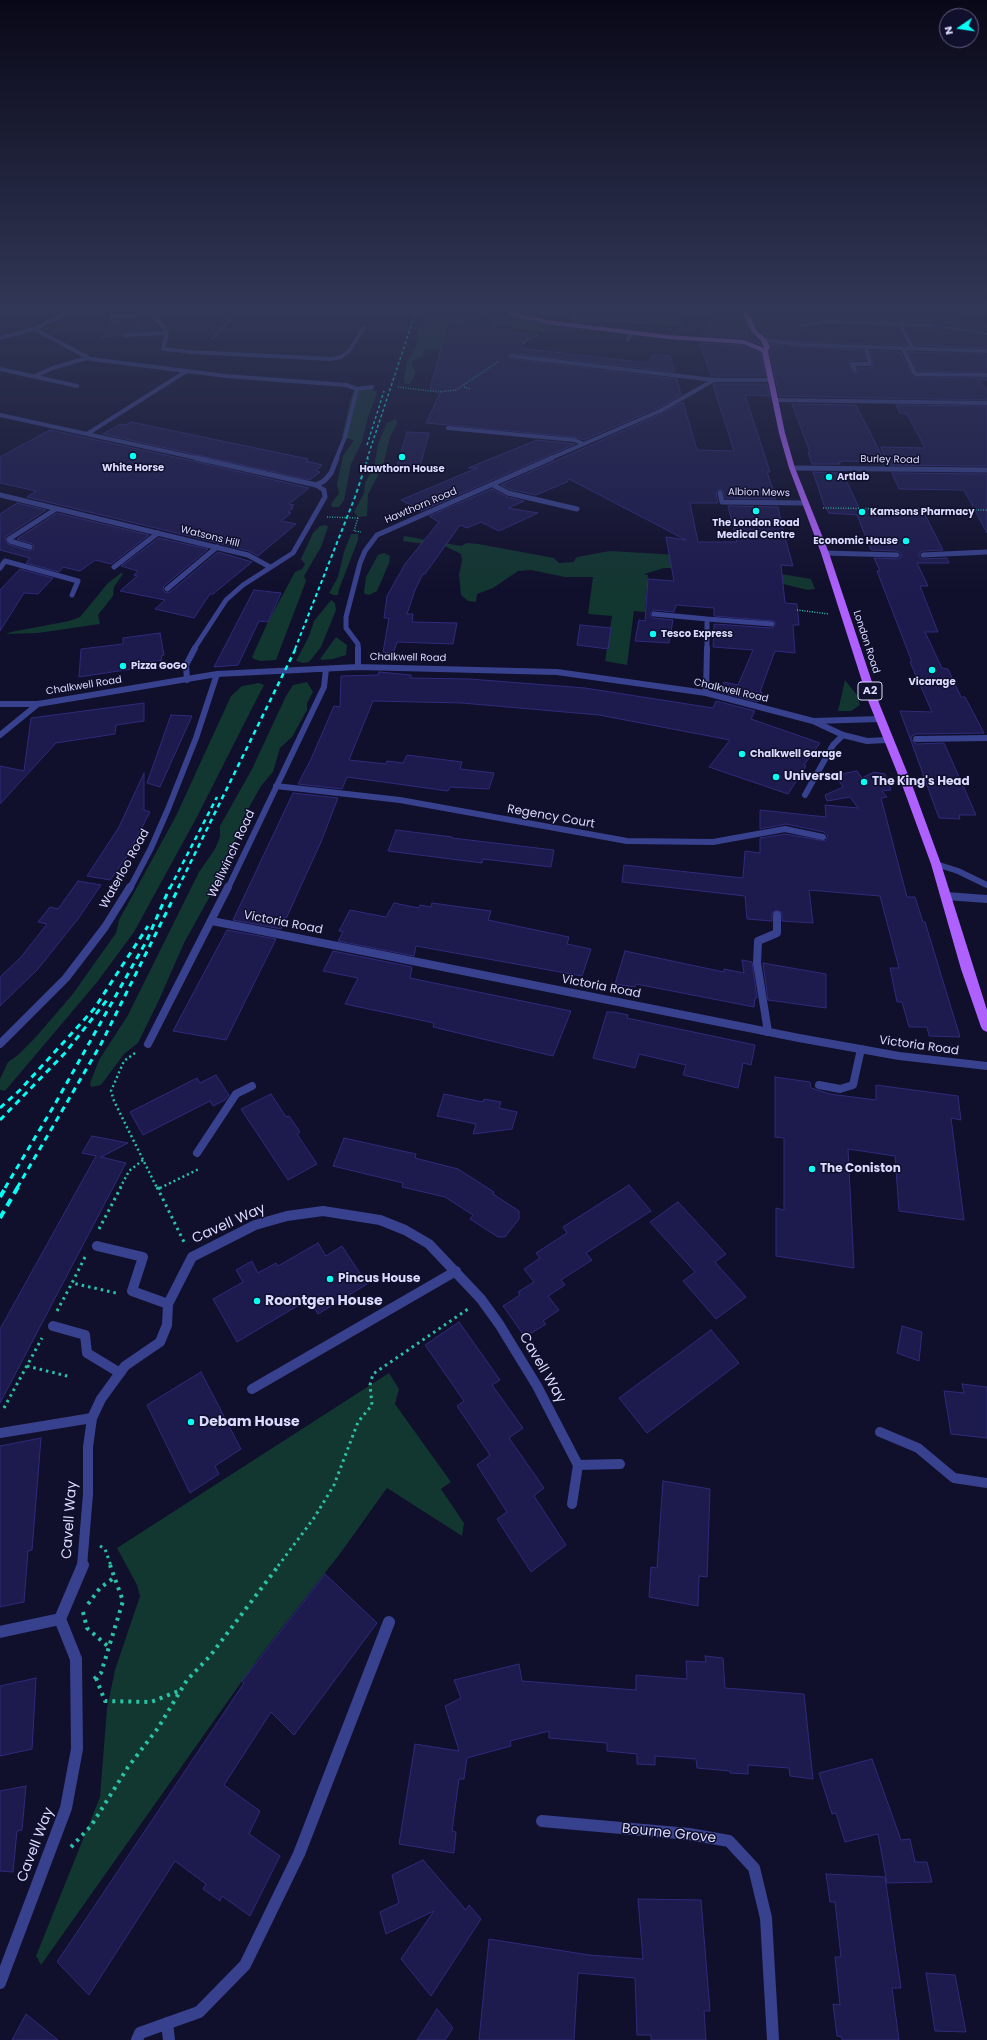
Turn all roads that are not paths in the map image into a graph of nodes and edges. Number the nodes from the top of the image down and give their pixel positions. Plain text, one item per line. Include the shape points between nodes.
1 (136, 403) edge
2 (353, 403) edge
3 (674, 403) edge
4 (775, 403) edge
5 (0, 415) edge
6 (448, 428) dead end
7 (87, 434) junction
8 (584, 444) junction
9 (792, 468) junction
10 (987, 470) edge
11 (316, 484) junction
12 (493, 485) junction
13 (720, 493) dead end
14 (0, 495) edge
15 (805, 502) junction
16 (56, 508) junction
17 (577, 509) dead end
18 (158, 533) junction
19 (30, 547) dead end
20 (217, 547) junction
21 (987, 552) edge
22 (826, 553) junction
23 (897, 554) dead end
24 (923, 554) dead end
25 (114, 567) dead end
26 (270, 567) junction
27 (0, 568) edge
28 (167, 588) dead end
29 (72, 596) dead end
30 (654, 614) dead end
31 (707, 619) junction
32 (772, 624) dead end
33 (358, 666) junction
34 (326, 669) junction
35 (217, 674) junction
36 (187, 680) junction
37 (706, 693) junction
38 (0, 704) edge
39 (38, 704) junction
40 (880, 719) junction
41 (813, 721) junction
42 (0, 735) edge
43 (843, 735) junction
44 (987, 738) edge
45 (916, 739) dead end
46 (887, 740) junction
47 (276, 786) junction
48 (805, 795) dead end
49 (823, 837) dead end
50 (936, 864) junction
51 (987, 885) edge
52 (946, 896) junction
53 (987, 899) edge
54 (777, 915) dead end
55 (212, 921) junction
56 (987, 1027) edge
57 (768, 1032) junction
58 (0, 1044) edge
59 (148, 1044) road end
60 (861, 1049) junction
61 (987, 1066) edge
62 (818, 1085) dead end
63 (252, 1086) dead end
64 (197, 1153) dead end
65 (97, 1246) dead end
66 (456, 1271) junction
67 (168, 1304) junction
68 (49, 1330) road end
69 (120, 1373) junction
70 (252, 1389) dead end
71 (92, 1418) junction
72 (880, 1432) dead end
73 (0, 1433) edge
74 (620, 1464) dead end
75 (578, 1465) junction
76 (987, 1483) edge
77 (572, 1504) dead end
78 (60, 1619) junction
79 (389, 1622) dead end
80 (0, 1632) edge
81 (542, 1821) dead end
82 (0, 1983) edge
83 (167, 2023) junction
84 (137, 2040) edge
85 (169, 2040) edge
86 (773, 2040) edge

1 - 7 street
2 - 11 street via 345,437 331,473 324,481
3 - 8 street, Hawthorn Road
4 - 9 main road, London Road / A2
5 - 7 street
6 - 8 street via 574,440
7 - 11 street
8 - 12 street, Hawthorn Road
9 - 10 street, Burley Road
9 - 15 main road, London Road / A2
11 - 26 street via 324,490 325,497 305,536 293,553
12 - 17 street via 508,493
12 - 33 street, Hawthorn Road via 391,528 372,541 360,563 346,617 346,628 358,644
13 - 15 street, Albion Mews via 722,502
14 - 16 street, Watsons Hill
15 - 22 main road, London Road / A2
16 - 18 street, Watsons Hill
16 - 19 street via 9,539
18 - 20 street, Watsons Hill
18 - 25 street
20 - 26 street, Watsons Hill via 248,555
20 - 28 street
21 - 24 street
22 - 23 street
22 - 40 main road, London Road / A2
26 - 36 street via 226,600 200,638 186,665
27 - 29 street via 6,561 78,581
30 - 31 street
31 - 32 street
31 - 37 street
33 - 34 street, Chalkwell Road
33 - 37 street, Chalkwell Road via 557,672
34 - 35 street, Chalkwell Road
34 - 47 street, Wellwinch Road via 324,687
35 - 36 street, Chalkwell Road
35 - 58 street, Waterloo Road via 196,738 168,809 126,896 66,978
36 - 39 street, Chalkwell Road
37 - 41 street, Chalkwell Road
38 - 39 street, Chalkwell Road
39 - 42 street
40 - 41 street, Chalkwell Road
40 - 46 main road, London Road / A2
41 - 43 street, Chalkwell Road
43 - 46 street, Chalkwell Road via 867,741
43 - 48 street via 833,745
44 - 45 street
46 - 50 main road, London Road / A2 via 906,782
47 - 49 street, Regency Court via 400,800 627,841 713,842 785,829
47 - 55 street, Wellwinch Road
50 - 51 street
50 - 52 main road, London Road / A2
52 - 53 street
52 - 56 main road, London Road / A2
54 - 57 street via 777,933 758,941 757,963
55 - 57 street, Victoria Road
55 - 59 street, Wellwinch Road
57 - 60 street, Victoria Road
60 - 61 street, Victoria Road
60 - 62 street via 853,1085 840,1089
63 - 64 street via 236,1094
65 - 67 street via 143,1257 132,1291
66 - 67 street, Cavell Way via 429,1244 405,1230 380,1220 323,1210 287,1216 255,1226 192,1257
66 - 70 street
66 - 75 street, Cavell Way via 499,1324 537,1386
67 - 69 street, Cavell Way via 168,1324 160,1342 125,1366
68 - 69 street via 85,1335 87,1353
69 - 71 street, Cavell Way via 101,1399
71 - 73 street
71 - 78 street, Cavell Way via 88,1448 83,1564
72 - 76 street via 918,1448 954,1478
74 - 75 street
75 - 77 street
78 - 80 street
78 - 82 street, Cavell Way via 76,1659 77,1749 66,1808
79 - 83 street via 299,1854 245,1965 198,2012
81 - 86 street, Bourne Grove via 689,1834 729,1841 754,1868 766,1918
83 - 84 street via 140,2033
83 - 85 street

